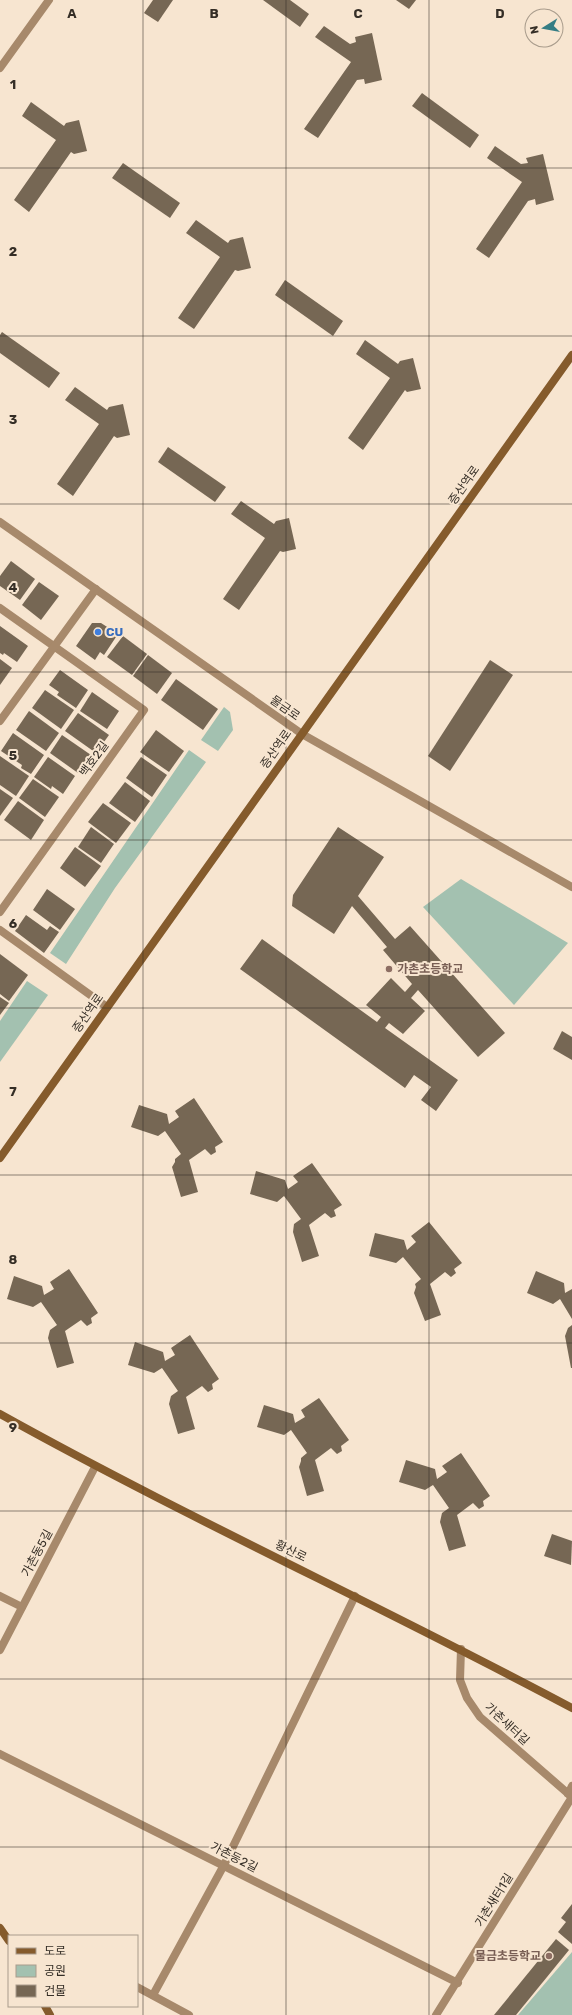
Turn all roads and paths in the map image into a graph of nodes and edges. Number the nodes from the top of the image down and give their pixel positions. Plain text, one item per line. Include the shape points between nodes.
1 (49, 0) edge
2 (0, 68) edge
3 (572, 354) edge
4 (0, 522) edge
5 (96, 589) junction
6 (0, 608) edge
7 (54, 646) junction
8 (0, 721) edge
9 (302, 734) junction
10 (572, 887) edge
11 (0, 912) edge
12 (0, 930) edge
13 (107, 1007) junction
14 (0, 1158) edge
15 (0, 1414) edge
16 (95, 1467) junction
17 (0, 1596) edge
18 (355, 1596) junction
19 (22, 1607) junction
20 (462, 1649) junction
21 (0, 1650) edge
22 (572, 1708) edge
23 (0, 1754) edge
24 (571, 1794) edge
25 (224, 1865) junction
26 (0, 1928) edge
27 (8, 1939) edge
28 (458, 1983) junction
29 (138, 1988) edge
30 (153, 1995) junction
31 (189, 2015) edge
32 (436, 2015) edge

1 - 2 street
3 - 9 street, 증산역로
4 - 5 street, 물금로
5 - 7 street
5 - 9 street, 물금로
6 - 7 street, 백호2길
7 - 8 street
7 - 11 street, 백호2길 via 144,710
9 - 10 street, 물금로
9 - 13 street, 증산역로
12 - 13 street
13 - 14 street, 증산역로
15 - 16 street, 황산로
16 - 18 street, 황산로
16 - 19 street, 가촌동5길
17 - 19 street
18 - 20 street, 황산로
18 - 25 street
19 - 21 street, 가촌동5길
20 - 22 street, 황산로
20 - 24 street, 가촌새터길 via 460,1680 467,1698 480,1717
23 - 25 street, 가촌동2길
24 - 28 street, 가촌새터1길
25 - 28 street, 가촌동2길
25 - 30 street
26 - 27 street
28 - 32 street, 가촌새터1길
29 - 30 street
30 - 31 street

